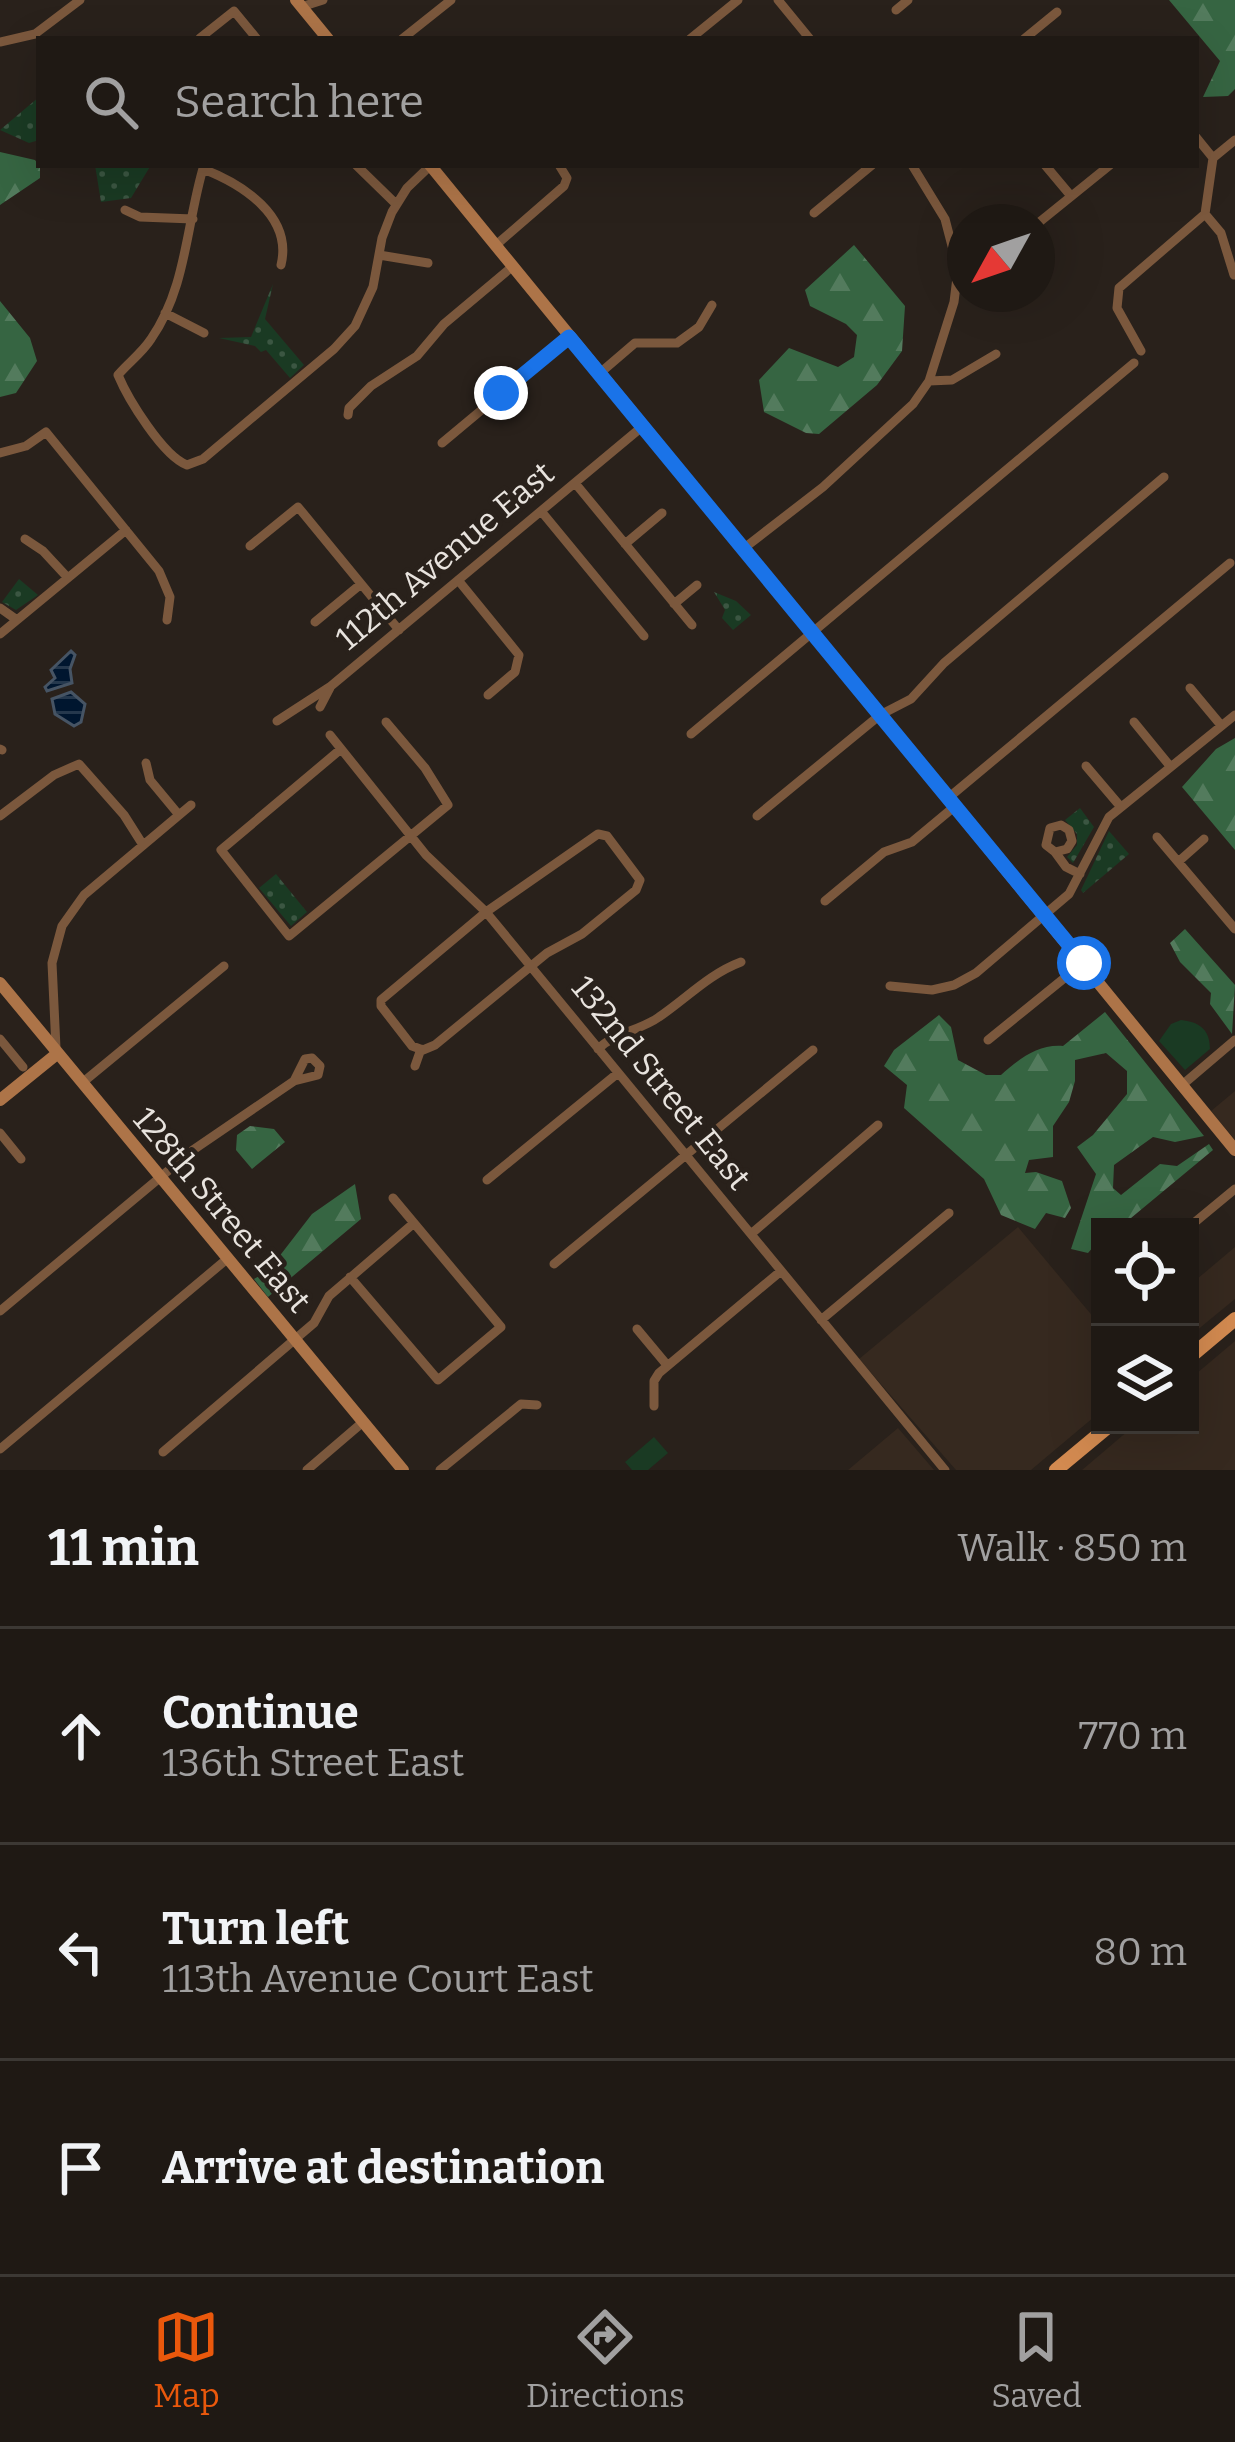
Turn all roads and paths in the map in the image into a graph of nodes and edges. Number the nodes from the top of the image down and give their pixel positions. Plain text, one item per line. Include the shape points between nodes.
1 (80, 0) edge
2 (323, 0) edge
3 (430, 0) edge
4 (451, 0) edge
5 (738, 0) edge
6 (778, 0) edge
7 (908, 0) edge
8 (298, 3) edge
9 (438, 10) junction
10 (896, 10) dead end
11 (1057, 12) dead end
12 (203, 36) edge
13 (255, 36) edge
14 (326, 36) edge
15 (406, 36) edge
16 (694, 36) edge
17 (808, 36) edge
18 (1028, 36) edge
19 (0, 43) edge
20 (1199, 140) edge
21 (1235, 140) edge
22 (1214, 158) junction
23 (204, 168) edge
24 (206, 168) edge
25 (359, 168) edge
26 (427, 168) edge
27 (432, 168) edge
28 (561, 168) edge
29 (868, 168) edge
30 (914, 168) edge
31 (1048, 168) edge
32 (1106, 168) edge
33 (1071, 196) junction
34 (396, 204) junction
35 (1055, 209) edge
36 (125, 210) dead end
37 (814, 213) dead end
38 (1205, 214) junction
39 (193, 219) junction
40 (947, 224) edge
41 (496, 245) junction
42 (379, 255) junction
43 (428, 263) dead end
44 (281, 265) dead end
45 (513, 266) junction
46 (1234, 275) edge
47 (712, 305) dead end
48 (951, 312) edge
49 (165, 314) junction
50 (204, 333) dead end
51 (569, 337) junction
52 (1142, 351) dead end
53 (996, 354) dead end
54 (1134, 363) dead end
55 (600, 373) junction
56 (928, 381) junction
57 (348, 415) dead end
58 (643, 426) junction
59 (442, 443) dead end
60 (0, 453) edge
61 (1164, 477) dead end
62 (575, 482) junction
63 (541, 511) junction
64 (662, 513) dead end
65 (126, 530) junction
66 (25, 539) dead end
67 (625, 544) junction
68 (250, 546) dead end
69 (743, 549) junction
70 (1230, 563) dead end
71 (68, 578) junction
72 (458, 580) junction
73 (361, 584) junction
74 (698, 584) dead end
75 (674, 604) junction
76 (0, 608) edge
77 (17, 620) junction
78 (167, 620) dead end
79 (314, 622) dead end
80 (692, 626) dead end
81 (399, 630) junction
82 (812, 632) junction
83 (0, 634) edge
84 (644, 636) dead end
85 (331, 686) junction
86 (1190, 688) dead end
87 (488, 695) dead end
88 (320, 707) dead end
89 (880, 715) junction
90 (1235, 715) edge
91 (277, 721) dead end
92 (386, 722) dead end
93 (1134, 722) dead end
94 (1220, 724) junction
95 (691, 734) dead end
96 (330, 735) dead end
97 (341, 749) junction
98 (146, 763) dead end
99 (1087, 766) dead end
100 (1170, 766) junction
101 (951, 803) junction
102 (191, 806) dead end
103 (1120, 806) junction
104 (179, 815) junction
105 (0, 816) edge
106 (757, 816) dead end
107 (410, 835) junction
108 (1157, 837) dead end
109 (1204, 839) dead end
110 (142, 845) junction
111 (1055, 851) dead end
112 (1178, 862) junction
113 (1080, 874) junction
114 (825, 901) dead end
115 (486, 911) junction
116 (1044, 915) junction
117 (1235, 929) edge
118 (741, 962) dead end
119 (1084, 963) junction
120 (224, 966) dead end
121 (531, 967) junction
122 (0, 983) edge
123 (890, 986) dead end
124 (0, 1039) edge
125 (988, 1040) dead end
126 (1235, 1040) edge
127 (598, 1048) junction
128 (421, 1049) junction
129 (814, 1050) dead end
130 (58, 1053) junction
131 (415, 1066) dead end
132 (23, 1067) dead end
133 (618, 1073) junction
134 (294, 1081) dead end
135 (82, 1083) junction
136 (1181, 1086) junction
137 (0, 1100) edge
138 (878, 1126) dead end
139 (0, 1133) edge
140 (1235, 1150) edge
141 (685, 1155) junction
142 (21, 1159) dead end
143 (159, 1178) junction
144 (487, 1180) dead end
145 (1235, 1189) edge
146 (393, 1198) dead end
147 (949, 1214) dead end
148 (1199, 1219) edge
149 (414, 1223) junction
150 (751, 1234) junction
151 (227, 1259) junction
152 (554, 1264) dead end
153 (781, 1271) junction
154 (350, 1277) junction
155 (0, 1311) edge
156 (1235, 1319) edge
157 (821, 1320) junction
158 (638, 1329) dead end
159 (295, 1340) junction
160 (1199, 1349) edge
161 (668, 1365) junction
162 (537, 1405) dead end
163 (654, 1406) dead end
164 (363, 1422) junction
165 (1099, 1434) edge
166 (0, 1449) edge
167 (164, 1452) dead end
168 (307, 1470) edge
169 (403, 1470) edge
170 (440, 1470) edge
171 (945, 1470) edge
172 (1056, 1470) edge

1 - 19 street via 35,34
2 - 8 street
3 - 9 street
4 - 9 street
5 - 16 street
6 - 17 street
7 - 10 street
8 - 14 street
9 - 15 street
11 - 18 street
12 - 13 street via 234,11
20 - 22 street
21 - 22 street
22 - 38 street
23 - 39 street
24 - 44 street via 257,199 277,227
25 - 34 street
26 - 34 street
27 - 41 street
28 - 41 street via 564,186
29 - 37 street
30 - 40 street
31 - 33 street
32 - 33 street
33 - 35 street
34 - 42 street
36 - 39 street
38 - 46 street via 1221,232
38 - 52 street via 1122,284 1117,308
39 - 49 street
41 - 45 street
42 - 43 street
42 - 49 street via 368,301 346,337 187,465 143,418 118,375
45 - 51 street
45 - 57 street via 416,356 370,386
47 - 55 street via 677,343 635,343
48 - 56 street
49 - 50 street
51 - 55 street
51 - 59 street
53 - 56 street via 952,380
54 - 82 street
55 - 58 street
56 - 69 street via 823,487
58 - 62 street, 112th Avenue East
58 - 69 street
60 - 65 street via 46,432
61 - 89 street via 911,699
62 - 63 street, 112th Avenue East
62 - 67 street
63 - 72 street, 112th Avenue East
63 - 84 street
64 - 67 street
65 - 71 street
65 - 78 street via 166,585
66 - 71 street
67 - 75 street
68 - 73 street via 298,506
69 - 82 street
70 - 101 street
71 - 77 street
72 - 81 street, 112th Avenue East
72 - 87 street via 520,655
73 - 79 street
73 - 81 street
74 - 75 street
75 - 80 street
76 - 77 street
77 - 83 street
81 - 85 street, 112th Avenue East
82 - 89 street
82 - 95 street
85 - 88 street
85 - 91 street, 112th Avenue East
86 - 94 street
89 - 101 street
89 - 106 street
90 - 94 street
92 - 107 street via 448,805
93 - 100 street
94 - 100 street
96 - 97 street, 132nd Street East
97 - 107 street, 132nd Street East
97 - 107 street via 220,850 290,935
98 - 104 street
99 - 103 street
100 - 103 street
101 - 114 street via 912,842 884,852
101 - 116 street
102 - 104 street
103 - 113 street via 1103,823
104 - 110 street
105 - 110 street via 76,763
107 - 115 street, 132nd Street East
108 - 112 street
109 - 112 street
110 - 130 street via 84,895 62,926 52,963
111 - 113 street
112 - 117 street
113 - 116 street
115 - 121 street, 132nd Street East
115 - 121 street via 598,834 607,836 640,880 636,890
115 - 128 street via 380,1002
116 - 119 street
116 - 123 street via 955,985
118 - 127 street via 720,969 655,1021
119 - 125 street
119 - 136 street
120 - 135 street
121 - 127 street, 132nd Street East
121 - 128 street
122 - 130 street, 128th Street East
124 - 132 street
126 - 136 street
127 - 133 street, 132nd Street East
128 - 131 street
129 - 141 street
130 - 135 street, 128th Street East
130 - 137 street
133 - 141 street, 132nd Street East
133 - 144 street
134 - 143 street
135 - 143 street, 128th Street East
136 - 140 street
138 - 150 street
139 - 142 street
141 - 150 street, 132nd Street East
141 - 152 street
143 - 151 street, 128th Street East
143 - 155 street
145 - 148 street
146 - 149 street
147 - 157 street
149 - 154 street
149 - 154 street via 501,1327 438,1380
150 - 153 street, 132nd Street East
151 - 159 street, 128th Street East
151 - 166 street
153 - 157 street, 132nd Street East
153 - 161 street
154 - 159 street
156 - 160 main road
157 - 171 street, 132nd Street East
158 - 161 street
159 - 164 street, 128th Street East
159 - 167 street
161 - 163 street via 657,1375
162 - 170 street via 521,1403
164 - 168 street
164 - 169 street, 128th Street East
165 - 172 main road

